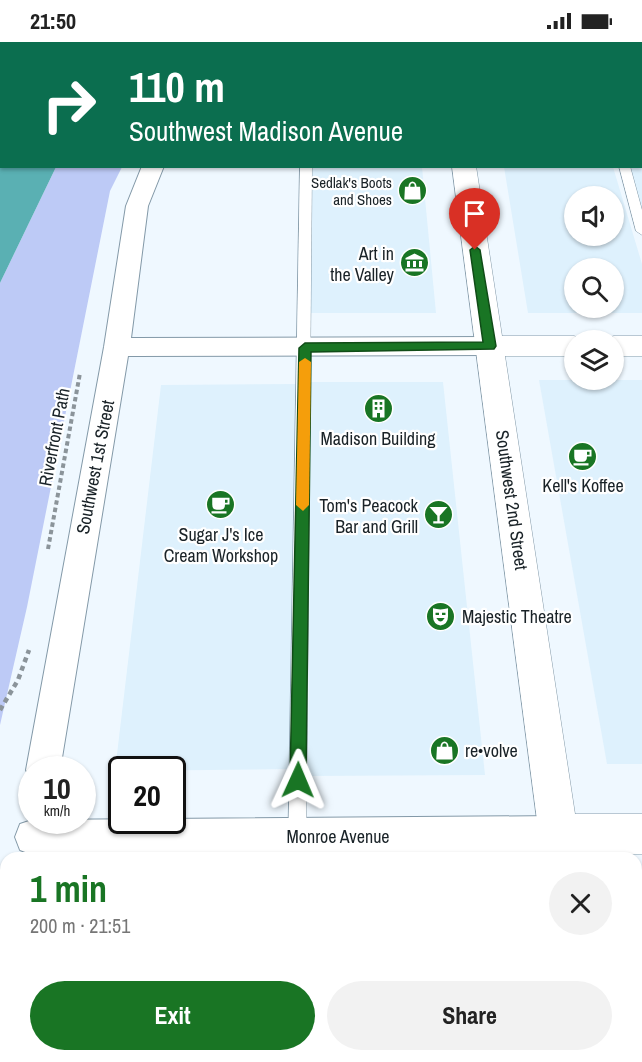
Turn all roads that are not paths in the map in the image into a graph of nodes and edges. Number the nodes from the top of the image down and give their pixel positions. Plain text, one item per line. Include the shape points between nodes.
1 (152, 168) edge
2 (306, 168) edge
3 (464, 168) edge
4 (625, 168) edge
5 (642, 231) edge
6 (490, 346) junction
7 (564, 346) edge
8 (624, 346) edge
9 (642, 346) edge
10 (117, 347) junction
11 (305, 348) junction
12 (45, 756) edge
13 (642, 834) edge
14 (33, 839) edge
15 (560, 846) edge
16 (297, 847) edge

1 - 10 street, Southwest 1st Street via 137,206
2 - 11 lane
3 - 6 street, Southwest 2nd Street
4 - 5 lane
6 - 7 street
6 - 11 street
6 - 15 street, Southwest 2nd Street
8 - 9 street
10 - 11 street
10 - 12 street, Southwest 1st Street
11 - 16 lane
13 - 15 street, Monroe Avenue
14 - 16 street, Monroe Avenue
15 - 16 street, Monroe Avenue

